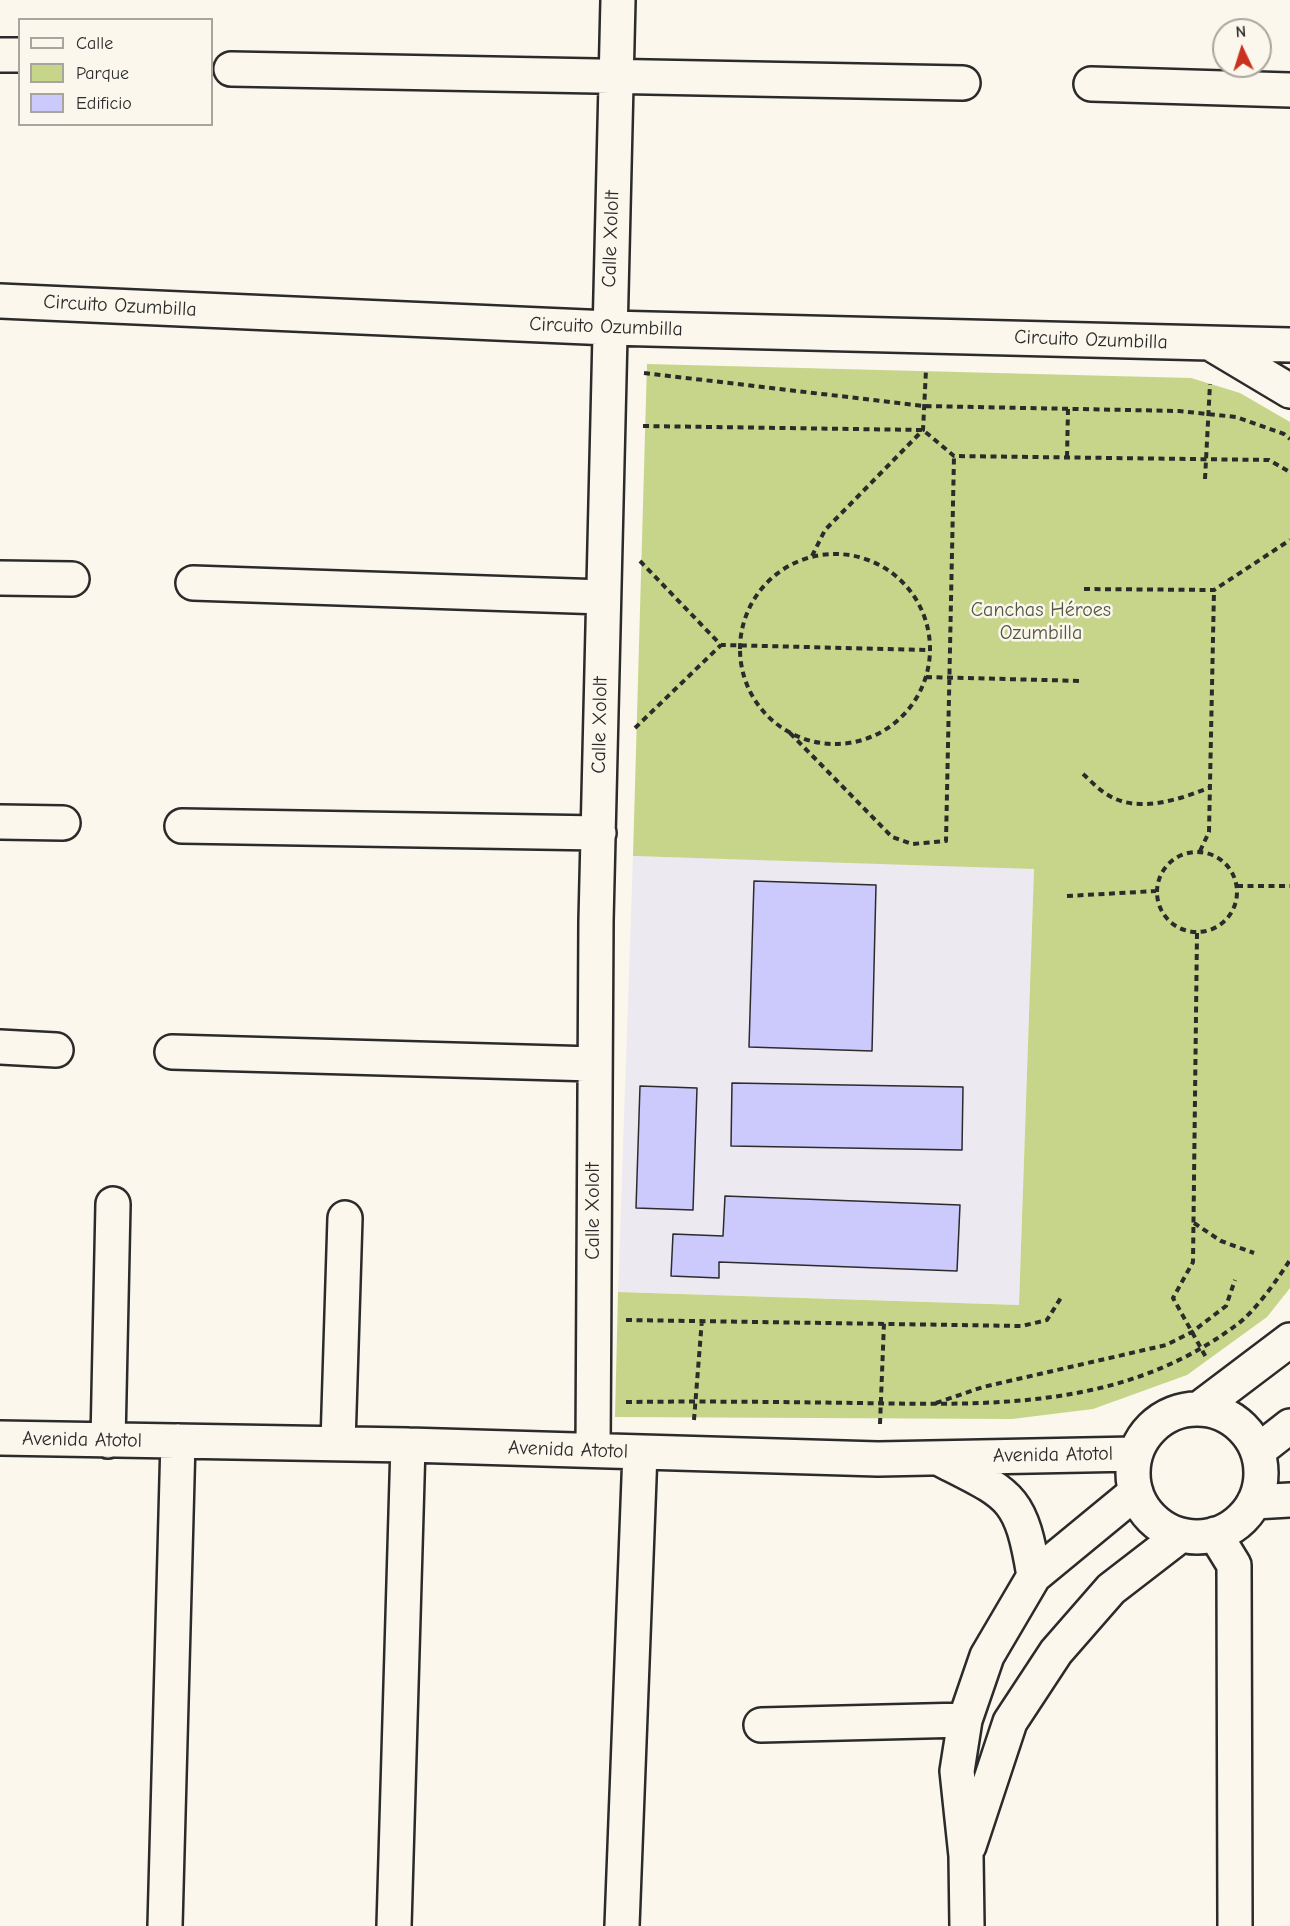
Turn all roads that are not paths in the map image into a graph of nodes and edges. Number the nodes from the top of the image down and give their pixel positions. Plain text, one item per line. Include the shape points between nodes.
1 (618, 0) edge
2 (0, 55) edge
3 (18, 55) edge
4 (231, 69) dead end
5 (616, 77) junction
6 (963, 83) dead end
7 (1091, 84) dead end
8 (1290, 90) edge
9 (0, 301) edge
10 (609, 328) junction
11 (1212, 344) junction
12 (1290, 345) edge
13 (1290, 391) edge
14 (0, 578) edge
15 (72, 579) dead end
16 (193, 583) dead end
17 (603, 597) junction
18 (0, 822) edge
19 (63, 823) dead end
20 (182, 826) dead end
21 (599, 832) junction
22 (0, 1047) edge
23 (56, 1050) dead end
24 (172, 1052) dead end
25 (594, 1064) junction
26 (113, 1204) dead end
27 (345, 1218) dead end
28 (1290, 1340) edge
29 (1212, 1400) junction
30 (1290, 1426) edge
31 (0, 1438) edge
32 (108, 1441) junction
33 (178, 1441) junction
34 (338, 1443) junction
35 (408, 1445) junction
36 (593, 1450) junction
37 (1258, 1451) junction
38 (640, 1452) junction
39 (1135, 1454) junction
40 (938, 1458) junction
41 (1136, 1492) junction
42 (1290, 1500) edge
43 (1254, 1502) junction
44 (1215, 1534) junction
45 (1181, 1535) junction
46 (1034, 1576) junction
47 (965, 1720) junction
48 (761, 1725) dead end
49 (966, 1856) junction
50 (165, 1926) edge
51 (394, 1926) edge
52 (622, 1926) edge
53 (967, 1926) edge
54 (1235, 1926) edge

1 - 5 street, Calle Xololt
2 - 3 street
4 - 5 street
5 - 6 street
5 - 10 street, Calle Xololt
7 - 8 street
9 - 10 street, Circuito Ozumbilla
10 - 11 street, Circuito Ozumbilla
10 - 17 street, Calle Xololt
11 - 12 street, Circuito Ozumbilla
11 - 13 street, Circuito Ozumbilla
14 - 15 street
16 - 17 street
17 - 21 street, Calle Xololt
18 - 19 street
20 - 21 street
21 - 25 street, Calle Xololt
22 - 23 street
24 - 25 street
25 - 36 street, Calle Xololt
26 - 32 street
27 - 34 street
28 - 29 street
29 - 37 street via 1236,1420
29 - 39 street via 1172,1413 1149,1429
30 - 37 street
31 - 32 street, Avenida Atotol
32 - 33 street, Avenida Atotol
33 - 34 street, Avenida Atotol
33 - 50 street
34 - 35 street, Avenida Atotol
35 - 36 street, Avenida Atotol
35 - 51 street
36 - 38 street, Avenida Atotol
37 - 43 street via 1262,1477
38 - 40 street, Avenida Atotol
38 - 52 street
39 - 40 street, Avenida Atotol
39 - 41 street via 1132,1474
40 - 46 street via 999,1489 1020,1514
41 - 45 street via 1153,1520
41 - 46 street
42 - 43 street
43 - 44 street via 1238,1522
44 - 45 street
44 - 54 street via 1234,1565
45 - 49 street via 1112,1589 1056,1652 1010,1722
46 - 47 street via 987,1656
47 - 48 street
47 - 49 street via 957,1771
49 - 53 street

